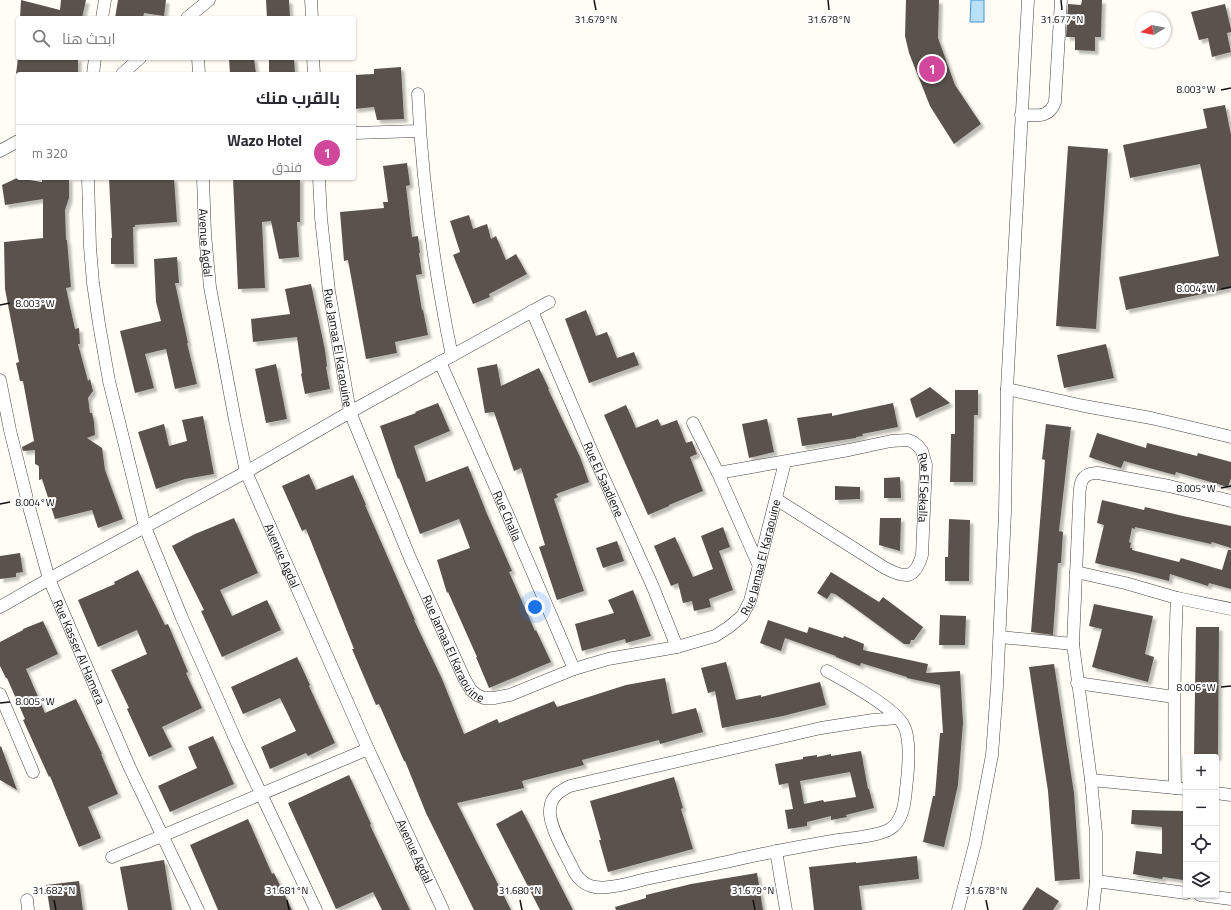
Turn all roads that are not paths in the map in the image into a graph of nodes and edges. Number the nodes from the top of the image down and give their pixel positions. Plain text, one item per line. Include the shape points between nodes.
1 (105, 0) edge
2 (209, 0) edge
3 (311, 0) edge
4 (1028, 0) edge
5 (1061, 0) edge
6 (102, 16) edge
7 (193, 16) edge
8 (312, 16) edge
9 (95, 60) edge
10 (138, 60) edge
11 (198, 60) edge
12 (314, 60) edge
13 (92, 72) edge
14 (124, 72) edge
15 (199, 72) edge
16 (314, 72) edge
17 (418, 94) dead end
18 (1021, 115) junction
19 (420, 131) junction
20 (356, 133) edge
21 (16, 143) edge
22 (0, 151) edge
23 (88, 180) edge
24 (203, 180) edge
25 (319, 180) edge
26 (549, 302) dead end
27 (532, 310) junction
28 (452, 356) junction
29 (440, 362) junction
30 (0, 380) edge
31 (1007, 389) junction
32 (350, 412) junction
33 (693, 423) dead end
34 (1231, 437) edge
35 (785, 462) junction
36 (246, 472) junction
37 (718, 473) junction
38 (776, 499) junction
39 (1231, 501) edge
40 (145, 527) junction
41 (759, 566) junction
42 (1076, 572) junction
43 (49, 579) junction
44 (1177, 598) junction
45 (0, 607) edge
46 (1231, 609) edge
47 (1000, 637) junction
48 (1073, 644) junction
49 (677, 647) junction
50 (574, 669) junction
51 (827, 671) dead end
52 (1077, 683) junction
53 (0, 694) edge
54 (1174, 697) junction
55 (898, 718) junction
56 (368, 748) junction
57 (33, 772) dead end
58 (1091, 780) junction
59 (1181, 789) edge
60 (1219, 793) edge
61 (261, 794) junction
62 (1231, 795) edge
63 (162, 836) junction
64 (776, 851) junction
65 (112, 858) dead end
66 (1096, 881) junction
67 (1183, 893) edge
68 (1219, 897) edge
69 (1231, 899) edge
70 (198, 910) edge
71 (316, 910) edge
72 (444, 910) edge
73 (786, 910) edge
74 (958, 910) edge
75 (1092, 910) edge

1 - 6 street
2 - 7 street
3 - 8 street
4 - 18 street
5 - 18 street via 1055,102 1053,107 1040,116
9 - 13 street
10 - 14 street
11 - 15 street
12 - 16 street
17 - 19 street
18 - 31 street
19 - 20 street
19 - 28 street via 435,267
21 - 22 street
23 - 40 street via 93,283 99,324 109,381
24 - 36 street, Avenue Agdal via 210,287
25 - 32 street, Rue Jamaa El Karaouine via 329,291
26 - 27 street
27 - 28 street
27 - 49 street, Rue El Saadiene
28 - 29 street
29 - 32 street
29 - 50 street, Rue Challa
30 - 43 street, Rue Kasser Al Hamera via 10,430
31 - 34 street
31 - 47 street
32 - 36 street
32 - 50 street, Rue Jamaa El Karaouine via 410,558 471,690 484,698 510,695
33 - 37 street
35 - 37 street, Rue El Sekalla
35 - 38 street, Rue Jamaa El Karaouine
35 - 38 street, Rue El Sekalla via 891,441 913,442 918,446 926,465 922,555 919,565 912,574 897,574
36 - 40 street
36 - 56 street, Avenue Agdal
37 - 41 street
38 - 41 street, Rue Jamaa El Karaouine
39 - 42 street via 1098,473 1085,475 1079,505
40 - 43 street
40 - 61 street via 182,618
41 - 49 street, Rue Jamaa El Karaouine via 750,601 742,616 715,636
42 - 44 street
42 - 48 street
43 - 45 street
43 - 63 street, Rue Kasser Al Hamera via 129,766
44 - 46 street
44 - 54 street
47 - 48 street
47 - 74 street via 992,755 975,844
48 - 52 street
49 - 50 street, Rue Jamaa El Karaouine
51 - 55 street via 882,705
52 - 54 street
52 - 58 street
53 - 57 street
54 - 59 street
55 - 64 street via 904,726 908,740 908,772 902,811 895,825 881,832
55 - 64 street via 821,728 570,786 557,793 550,808 550,818 558,840 578,878 596,888 626,884
56 - 61 street
56 - 72 street, Avenue Agdal
58 - 59 street
58 - 66 street via 1096,833
60 - 62 street
61 - 63 street
61 - 71 street
63 - 65 street
63 - 70 street, Rue Kasser Al Hamera
64 - 73 street
66 - 67 street
66 - 75 street
68 - 69 street

